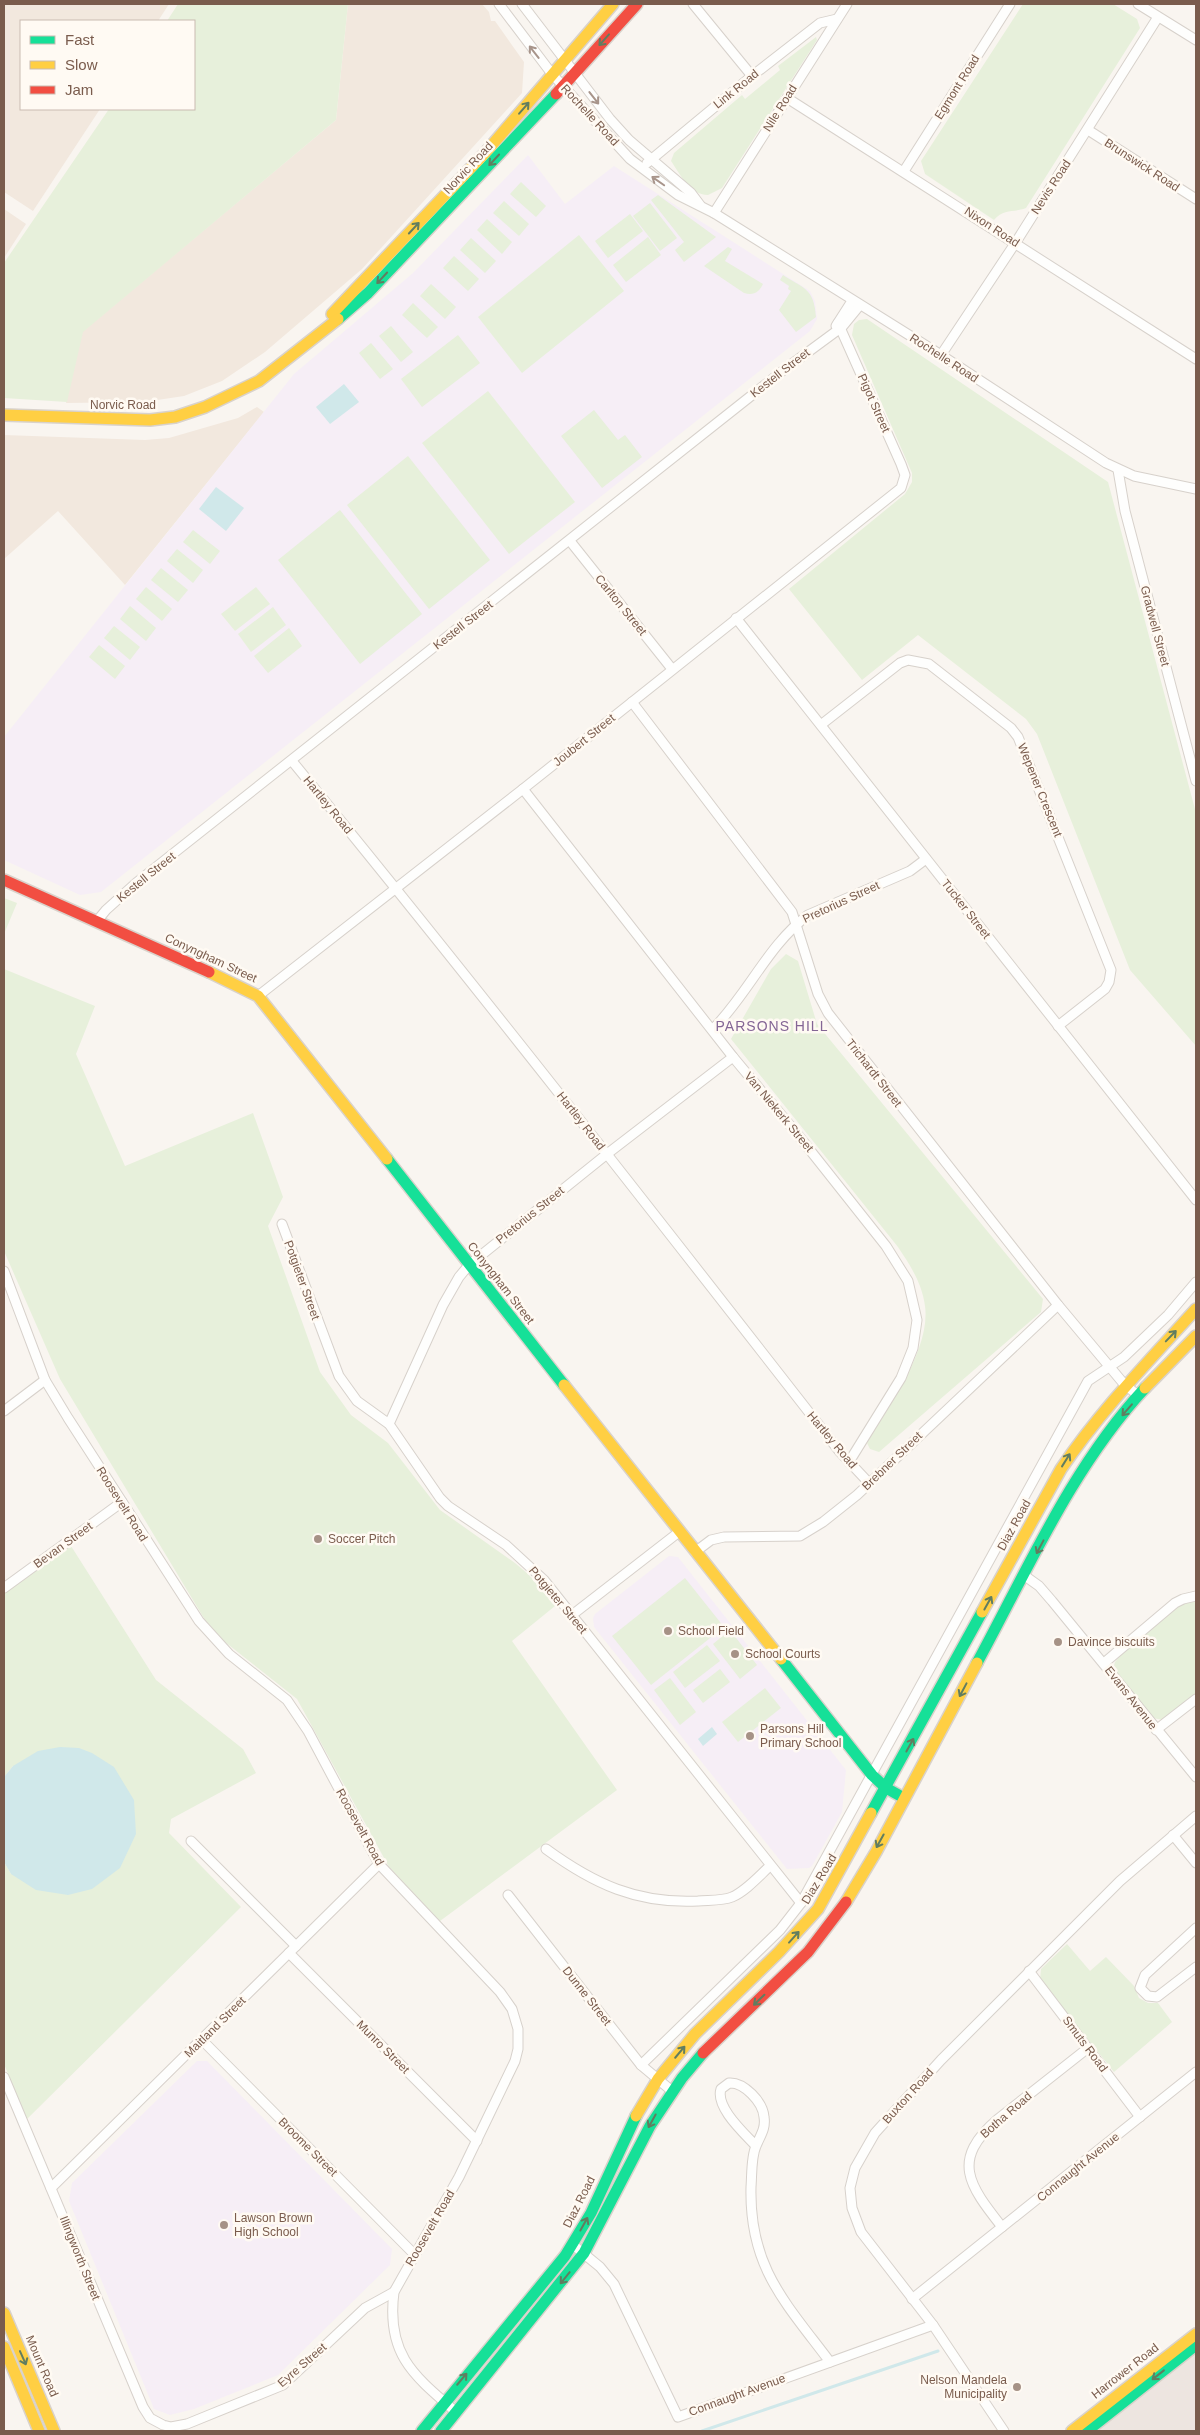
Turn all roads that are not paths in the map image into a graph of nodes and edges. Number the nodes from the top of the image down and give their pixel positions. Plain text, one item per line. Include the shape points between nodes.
1 (499, 4) edge
2 (522, 4) edge
3 (613, 4) edge
4 (636, 4) edge
5 (693, 4) edge
6 (847, 4) edge
7 (1010, 4) edge
8 (1138, 4) edge
9 (1158, 17) junction
10 (837, 20) junction
11 (1196, 40) edge
12 (564, 58) junction
13 (576, 72) junction
14 (552, 74) junction
15 (752, 76) junction
16 (563, 87) junction
17 (786, 98) junction
18 (1088, 130) junction
19 (651, 160) junction
20 (641, 169) junction
21 (904, 171) junction
22 (1196, 199) edge
23 (700, 205) junction
24 (714, 213) junction
25 (1016, 242) junction
26 (856, 303) junction
27 (840, 325) junction
28 (309, 340) junction
29 (941, 355) junction
30 (1196, 359) edge
31 (4, 415) edge
32 (1118, 470) junction
33 (904, 479) joint
34 (1196, 489) edge
35 (570, 541) junction
36 (736, 618) junction
37 (672, 669) junction
38 (632, 702) junction
39 (822, 724) junction
40 (292, 761) junction
41 (1196, 781) edge
42 (523, 789) junction
43 (926, 859) junction
44 (4, 880) edge
45 (395, 887) junction
46 (97, 921) junction
47 (797, 923) junction
48 (258, 996) junction
49 (1058, 1026) junction
50 (713, 1029) junction
51 (733, 1057) junction
52 (607, 1154) junction
53 (1196, 1200) edge
54 (282, 1224) dead end
55 (469, 1265) junction
56 (4, 1271) edge
57 (1196, 1282) edge
58 (1058, 1305) junction
59 (1196, 1309) edge
60 (1196, 1336) edge
61 (1110, 1368) junction
62 (45, 1380) junction
63 (1124, 1384) junction
64 (1139, 1396) junction
65 (4, 1410) edge
66 (389, 1424) junction
67 (849, 1462) junction
68 (869, 1483) junction
69 (122, 1502) junction
70 (679, 1532) junction
71 (695, 1552) junction
72 (1025, 1576) junction
73 (4, 1588) edge
74 (1196, 1596) edge
75 (572, 1615) junction
76 (1104, 1663) junction
77 (1196, 1699) edge
78 (1156, 1730) junction
79 (872, 1775) junction
80 (1196, 1777) edge
81 (886, 1788) junction
82 (904, 1798) junction
83 (1196, 1816) edge
84 (1173, 1835) junction
85 (191, 1841) dead end
86 (546, 1849) dead end
87 (1196, 1863) edge
88 (379, 1864) junction
89 (770, 1866) junction
90 (508, 1895) dead end
91 (802, 1903) junction
92 (1196, 1928) edge
93 (296, 1946) junction
94 (289, 1953) junction
95 (1196, 1967) edge
96 (1029, 1971) junction
97 (202, 2040) junction
98 (1088, 2048) junction
99 (640, 2065) junction
100 (1196, 2072) edge
101 (4, 2077) edge
102 (658, 2079) junction
103 (672, 2091) junction
104 (1140, 2117) junction
105 (477, 2141) junction
106 (756, 2146) junction
107 (51, 2188) junction
108 (1002, 2227) junction
109 (572, 2244) junction
110 (584, 2253) junction
111 (414, 2254) junction
112 (394, 2292) junction
113 (912, 2299) junction
114 (4, 2313) edge
115 (933, 2325) junction
116 (1196, 2334) edge
117 (1196, 2345) edge
118 (4, 2347) edge
119 (830, 2362) junction
120 (444, 2401) junction
121 (456, 2412) junction
122 (171, 2427) joint
123 (39, 2431) edge
124 (54, 2431) edge
125 (422, 2431) edge
126 (441, 2431) edge
127 (1004, 2431) edge
128 (1072, 2431) edge
129 (1087, 2431) edge

14 -> 1 street, Rochelle Road
2 - 12 street, Rochelle Road
3 - 12 street, Norvic Road
4 -> 13 street, Norvic Road
5 - 15 street
6 - 10 street, Nile Road
7 - 21 street, Egmont Road
8 - 9 street
9 - 11 street
9 - 18 street, Nevis Road
10 - 15 street, Link Road via 820,23
10 - 17 street, Nile Road
12 - 13 street, Rochelle Road
12 - 14 street, Norvic Road
13 - 16 street, Norvic Road
13 -> 19 street, Rochelle Road via 610,119
14 - 16 street, Rochelle Road
28 -> 14 street, Norvic Road via 486,152
15 - 19 street, Link Road
16 - 20 street, Rochelle Road
16 -> 28 street, Norvic Road via 368,293 331,326
17 - 21 street, Nixon Road
17 - 24 street, Nile Road
18 - 22 street, Brunswick Road
18 - 25 street, Nevis Road
19 - 20 street, Link Road
19 - 23 street, Rochelle Road via 691,193
23 -> 20 street, Rochelle Road via 678,195
21 - 25 street, Nixon Road
23 - 24 street, Rochelle Road
24 - 26 street, Rochelle Road
25 - 29 street, Nevis Road
25 - 30 street, Nixon Road
26 - 27 street, Kestell Street
26 - 29 street, Rochelle Road
27 - 33 street, Pigot Street via 901,464
27 - 35 street, Kestell Street
28 - 31 street, Norvic Road via 244,390 205,408 175,417 133,422
29 - 32 street, Rochelle Road
32 - 34 street, Rochelle Road
32 - 41 street, Gradwell Street via 1125,511
33 - 36 street, Joubert Street via 898,490
35 - 37 street, Carlton Street
35 - 40 street, Kestell Street
36 - 37 street, Joubert Street
36 - 39 street, Tucker Street
37 - 38 street, Joubert Street
38 - 42 street, Joubert Street
38 - 47 street, Trichardt Street via 786,903
39 - 43 street, Tucker Street
39 - 49 street, Wepener Crescent via 908,660 929,664 1011,728 1018,737 1111,970 1105,989
40 - 45 street, Hartley Road
40 - 46 street, Kestell Street via 136,883
42 - 45 street, Joubert Street
42 - 50 street, Van Niekerk Street
43 - 47 street, Pretorius Street via 910,871 808,915
43 - 49 street, Tucker Street
44 - 46 street, Conyngham Street
45 - 48 street, Joubert Street
45 - 52 street, Hartley Road
46 - 48 street, Conyngham Street
47 - 50 street, Pretorius Street
47 - 58 street, Trichardt Street via 818,994 828,1013
48 - 55 street, Conyngham Street
49 - 53 street, Tucker Street
50 - 51 street, Van Niekerk Street
51 - 52 street, Pretorius Street
51 - 67 street, Van Niekerk Street via 886,1246 913,1296 916,1335 908,1363
52 - 55 street, Pretorius Street
52 - 67 street, Hartley Road
54 - 66 street, Potgieter Street via 339,1376 356,1400
55 - 66 street, Pretorius Street via 443,1305
55 - 70 street, Conyngham Street
56 - 62 street, Roosevelt Road
57 - 61 street, Diaz Road via 1168,1315
58 - 61 street, Trichardt Street
58 - 68 street, Brebner Street
63 -> 59 street, Diaz Road
60 - 64 street
61 - 63 street, Trichardt Street
61 - 79 street, Diaz Road via 1094,1376 1084,1388
62 - 65 street
62 - 69 street, Roosevelt Road
63 - 64 street, Trichardt Street
81 -> 63 street, Diaz Road via 1060,1469
64 -> 72 street via 1092,1456
66 - 75 street, Potgieter Street via 440,1498 519,1556 544,1580
67 - 68 street, Hartley Road
68 - 71 street, Brebner Street via 844,1507 800,1536 724,1537 711,1540
69 - 73 street, Bevan Street
69 - 88 street, Roosevelt Road via 209,1634 287,1700
70 - 71 street, Conyngham Street
70 - 75 street
71 - 79 street, Conyngham Street
72 - 76 street, Evans Avenue via 1046,1594
72 -> 82 street
74 - 76 street via 1175,1603
75 - 89 street, Potgieter Street
76 - 78 street, Evans Avenue
77 - 78 street
78 - 80 street, Evans Avenue
79 - 81 street, Conyngham Street
79 - 91 street, Diaz Road
81 - 82 street, Conyngham Street
102 -> 81 street, Diaz Road via 689,2041 818,1909
82 -> 103 street via 848,1898 825,1931 789,1973 700,2056
83 - 84 street, Buxton Road
84 - 87 street
84 - 96 street, Buxton Road via 1120,1881
85 - 93 street
86 - 89 street via 601,1884 665,1902 732,1897
88 - 93 street, Maitland Street
88 - 105 street, Roosevelt Road via 500,1992 512,2009 518,2029 518,2049
89 - 91 street, Potgieter Street
90 - 99 street, Dunne Street
91 - 99 street, Diaz Road via 780,1930
92 - 95 street via 1145,1975 1140,1988 1148,1996 1156,1996
93 - 94 street, Maitland Street
94 - 97 street, Maitland Street
94 - 105 street, Munro Street
96 - 98 street, Smuts Road
96 - 113 street, Buxton Road via 898,2105 868,2143 855,2168 850,2188 855,2221 868,2244
97 - 107 street, Maitland Street
97 - 111 street, Broome Street
98 - 104 street, Smuts Road
98 - 108 street, Botha Road via 985,2130 974,2145 968,2164 972,2184
99 - 102 street, Dunne Street
100 - 104 street, Connaught Avenue
101 - 107 street, Illingworth Street
102 - 103 street, Dunne Street
109 -> 102 street, Diaz Road
103 -> 110 street via 654,2116
104 - 108 street, Connaught Avenue
105 - 111 street, Roosevelt Road
106 - 106 street via 763,2131 762,2110 743,2087 728,2083 720,2089 719,2099
106 - 119 street via 752,2210 763,2265 786,2304
107 - 122 street, Illingworth Street via 143,2407 155,2422
108 - 113 street, Connaught Avenue
109 - 110 street, Connaught Avenue
120 -> 109 street, Diaz Road
110 - 119 street, Connaught Avenue via 614,2284 678,2416
110 -> 121 street
111 - 112 street, Roosevelt Road
112 - 120 street, Roosevelt Road via 392,2314 403,2359 416,2377
112 - 122 street, Eyre Street via 365,2308 283,2385 205,2418
113 - 115 street, Buxton Road
114 -> 124 street, Mount Road
115 - 119 street, Connaught Avenue
115 - 127 street, Buxton Road
116 - 128 street, Harrower Road
117 -> 129 street, Harrower Road
118 - 123 street
120 - 121 street, Roosevelt Road
120 - 125 street, Diaz Road
121 - 126 street

